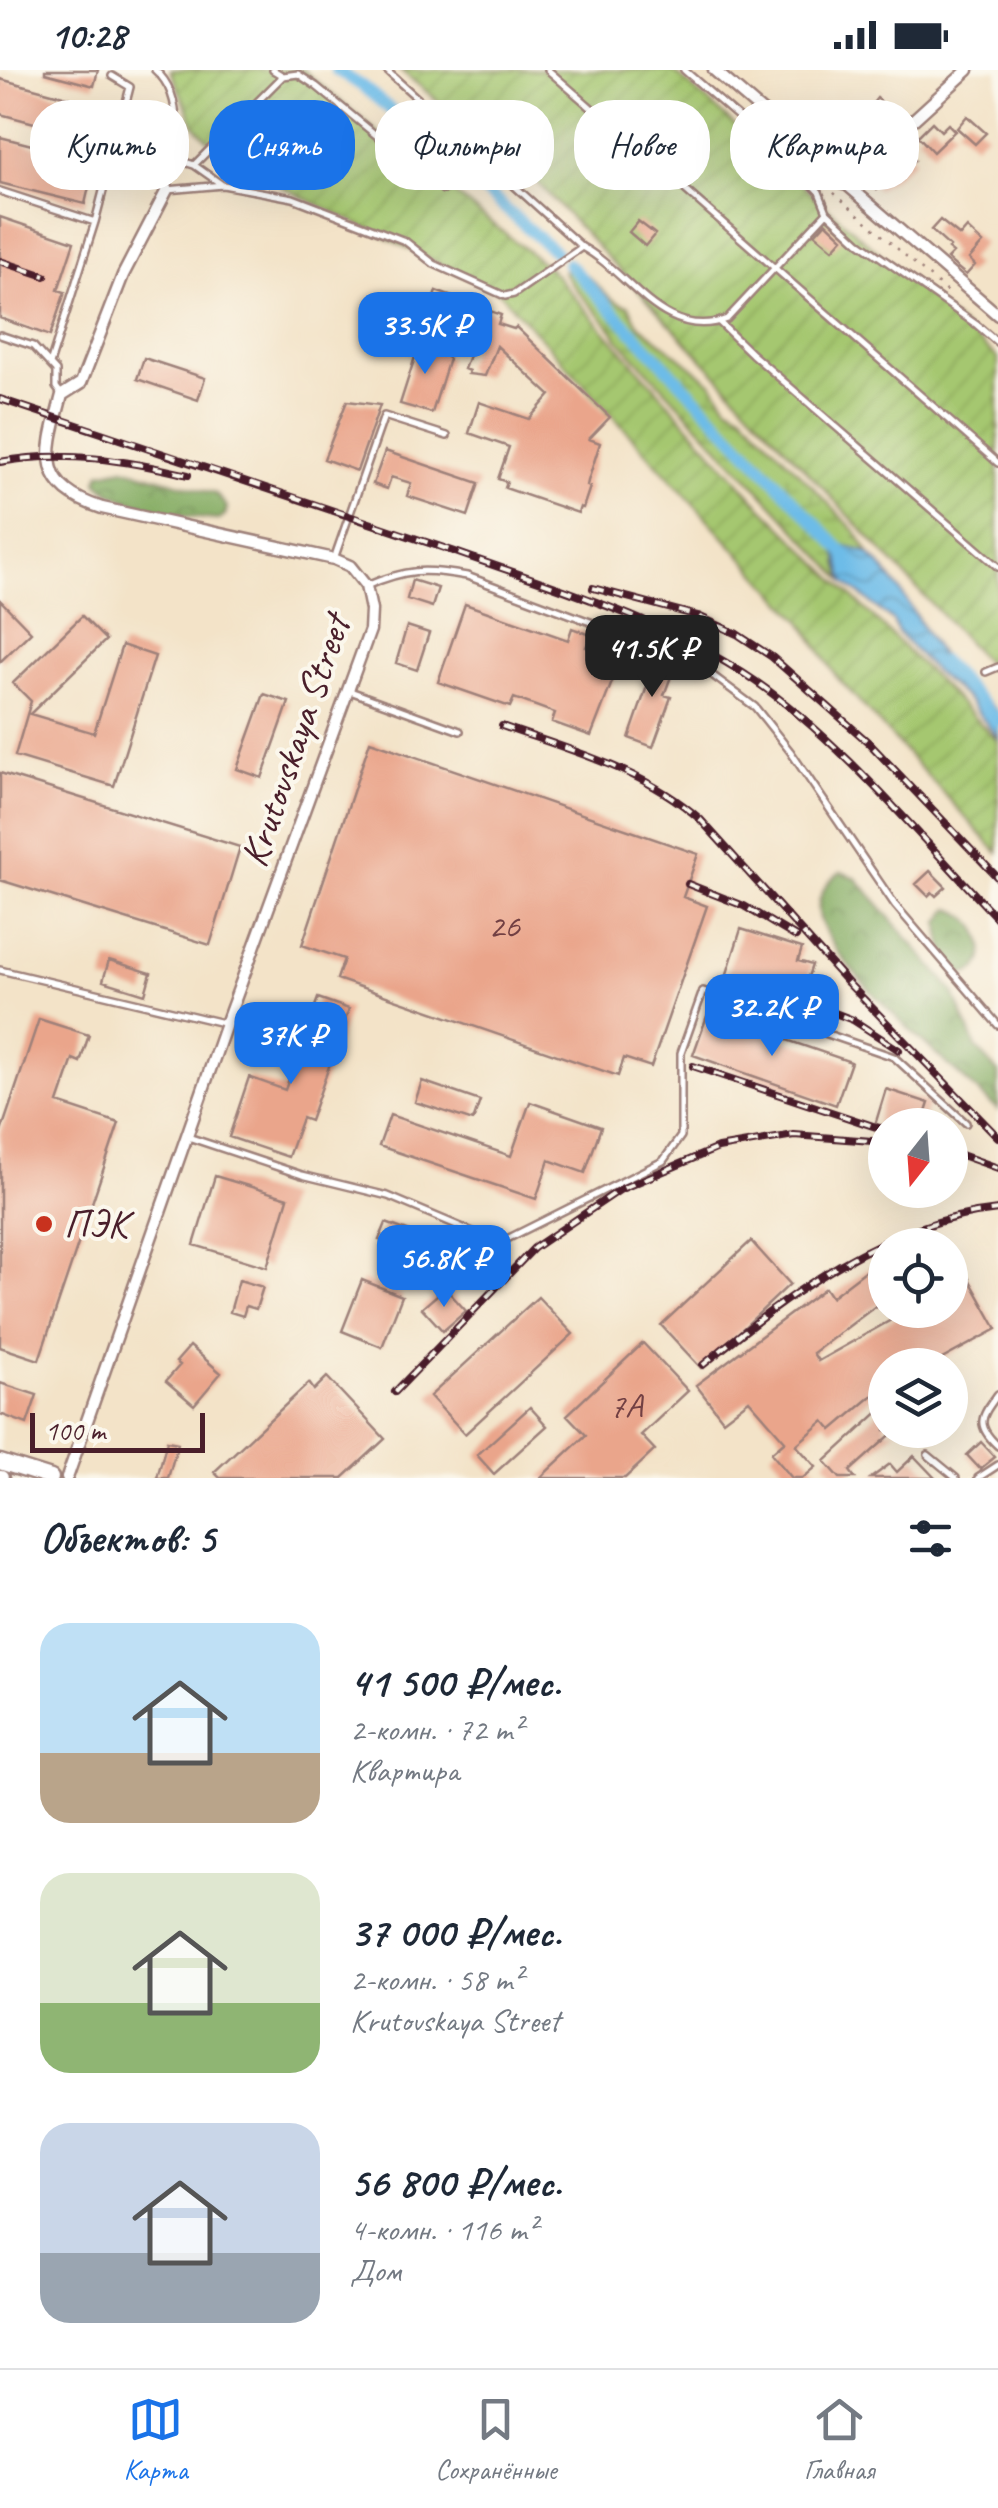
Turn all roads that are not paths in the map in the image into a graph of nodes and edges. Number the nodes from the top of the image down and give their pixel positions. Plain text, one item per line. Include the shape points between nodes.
1 (155, 70) edge
2 (272, 70) edge
3 (386, 70) edge
4 (548, 70) edge
5 (684, 70) edge
6 (714, 70) edge
7 (968, 70) edge
8 (112, 76) dead end
9 (283, 76) junction
10 (173, 100) edge
11 (748, 100) edge
12 (919, 115) edge
13 (375, 134) edge
14 (189, 163) edge
15 (194, 165) junction
16 (209, 175) edge
17 (167, 190) edge
18 (250, 190) edge
19 (850, 190) edge
20 (0, 191) edge
21 (828, 212) junction
22 (95, 222) junction
23 (582, 248) junction
24 (775, 268) junction
25 (998, 315) edge
26 (718, 322) junction
27 (0, 335) edge
28 (998, 343) edge
29 (50, 364) junction
30 (62, 395) junction
31 (446, 436) dead end
32 (998, 463) edge
33 (334, 559) junction
34 (998, 566) edge
35 (366, 586) junction
36 (998, 667) edge
37 (986, 672) dead end
38 (350, 692) junction
39 (460, 731) dead end
40 (0, 970) edge
41 (226, 1024) junction
42 (998, 1025) edge
43 (950, 1108) edge
44 (188, 1138) junction
45 (998, 1394) edge
46 (998, 1446) edge
47 (928, 1454) dead end
48 (0, 1462) edge
49 (998, 1465) edge
50 (51, 1478) edge
51 (67, 1478) edge
52 (956, 1478) edge
53 (978, 1478) edge

1 - 10 lane
2 - 9 lane
3 - 23 lane
4 - 24 lane
5 - 21 lane via 796,166
6 - 11 street
7 - 12 street
8 - 22 lane via 130,87
9 - 13 lane via 298,74
9 - 15 lane
14 - 15 lane
15 - 16 lane
17 - 30 street, Krutovskaya Street via 123,275 81,383
18 - 23 lane via 293,198 405,242 434,264 505,296
19 - 25 street
20 - 22 lane
21 - 24 lane
21 - 28 lane
22 - 29 lane
23 - 26 lane via 670,317
24 - 26 lane
24 - 32 lane
26 - 34 lane
27 - 29 lane via 33,346
29 - 30 lane
30 - 33 street, Krutovskaya Street via 49,457 67,492 102,508
31 - 33 lane via 384,416
33 - 35 street, Krutovskaya Street
35 - 38 street, Krutovskaya Street via 370,630
35 - 42 lane via 429,569 467,576 692,660 755,707 894,905
36 - 37 lane
38 - 39 lane
38 - 41 street, Krutovskaya Street
40 - 41 lane
41 - 44 street, Krutovskaya Street
43 - 44 lane via 894,1057 703,991 681,1053 682,1136 662,1161 499,1242 388,1196
44 - 51 street, Krutovskaya Street
45 - 46 lane via 982,1416
47 - 52 lane
48 - 50 main road
49 - 53 lane

